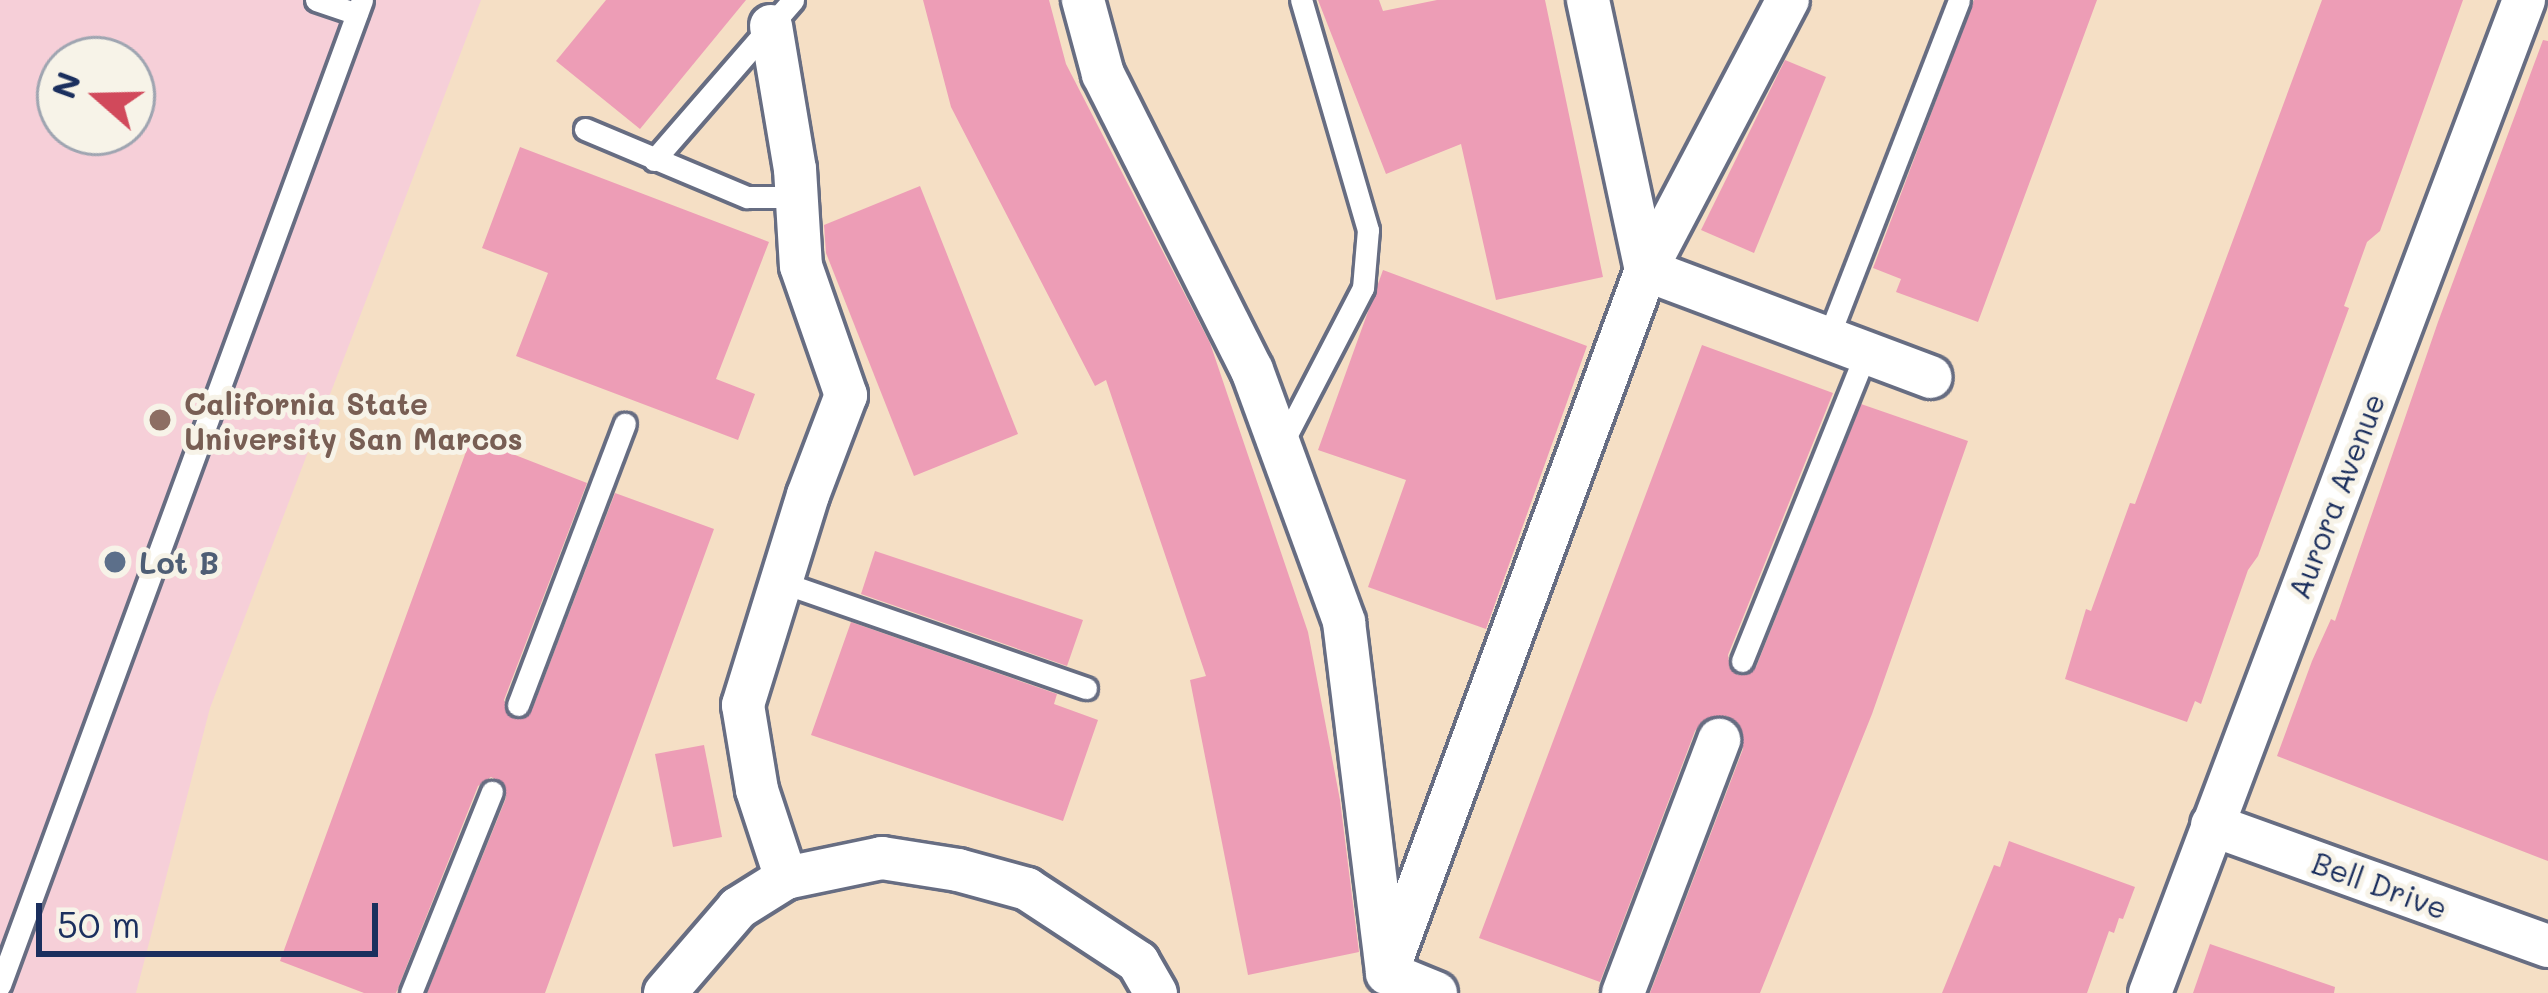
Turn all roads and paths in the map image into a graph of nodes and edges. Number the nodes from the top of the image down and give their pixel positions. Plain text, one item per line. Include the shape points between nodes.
1 (316, 0) edge
2 (1083, 0) edge
3 (1301, 0) edge
4 (1588, 0) edge
5 (1788, 0) edge
6 (1959, 0) edge
7 (2524, 0) edge
8 (359, 7) edge
9 (782, 13) edge
10 (585, 129) dead end
11 (654, 160) junction
12 (797, 196) junction
13 (1646, 270) junction
14 (1847, 345) junction
15 (1931, 377) dead end
16 (625, 424) dead end
17 (1280, 447) junction
18 (781, 582) junction
19 (1742, 661) dead end
20 (1086, 688) dead end
21 (518, 705) dead end
22 (1719, 740) dead end
23 (492, 792) dead end
24 (2212, 825) junction
25 (787, 878) junction
26 (2548, 946) edge
27 (1377, 983) edge
28 (0, 985) edge
29 (411, 993) edge
30 (665, 993) edge
31 (1156, 993) edge
32 (1436, 993) edge
33 (1623, 993) edge
34 (2150, 993) edge

1 - 8 lane
2 - 17 street via 1103,74 1252,370
3 - 17 lane via 1368,230 1364,288
4 - 13 street
5 - 13 street
6 - 14 lane
7 - 24 street, Aurora Avenue
8 - 28 lane
9 - 11 lane
9 - 12 street
10 - 11 lane
11 - 12 lane via 747,197
12 - 18 street via 801,266 846,395
13 - 14 street
13 - 27 street
14 - 15 street
14 - 19 lane
16 - 21 lane
17 - 27 street via 1344,622
18 - 20 lane
18 - 25 street via 743,705 757,790
22 - 33 street
23 - 29 lane
24 - 26 street, Bell Drive
24 - 34 street, Aurora Avenue
25 - 30 street via 738,908
25 - 31 street via 883,858 1027,889 1138,962
27 - 32 street

